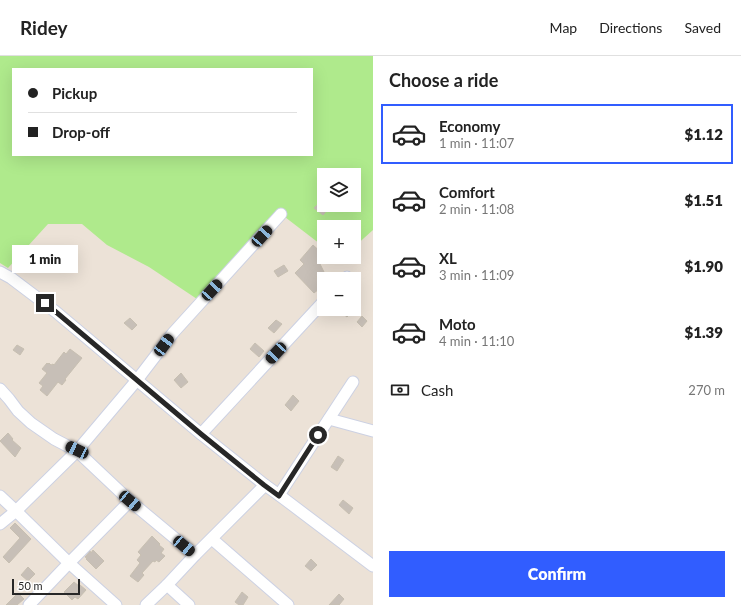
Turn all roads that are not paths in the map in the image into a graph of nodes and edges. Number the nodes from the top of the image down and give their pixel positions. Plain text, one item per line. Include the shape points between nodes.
1 (281, 214) dead end
2 (0, 272) edge
3 (317, 309) edge
4 (137, 380) junction
5 (353, 382) dead end
6 (0, 389) edge
7 (329, 419) junction
8 (373, 431) edge
9 (201, 434) junction
10 (77, 450) junction
11 (264, 485) junction
12 (0, 496) edge
13 (279, 496) junction
14 (130, 501) junction
15 (16, 510) junction
16 (0, 524) edge
17 (212, 539) junction
18 (195, 555) junction
19 (69, 563) junction
20 (373, 566) edge
21 (167, 585) junction
22 (29, 605) edge
23 (116, 605) edge
24 (146, 605) edge
25 (190, 605) edge
26 (288, 605) edge

1 - 4 street via 173,333
2 - 4 street via 56,312
3 - 9 street
4 - 9 street
4 - 10 street
5 - 7 street
6 - 10 street via 18,412 31,423 54,439
7 - 8 street
7 - 13 street
9 - 11 street
10 - 14 street
10 - 15 street
11 - 13 street
11 - 17 street
12 - 15 street
13 - 20 street
14 - 18 street
14 - 19 street
15 - 16 street
15 - 19 street
17 - 18 street
17 - 26 street
18 - 21 street
19 - 22 street
19 - 23 street
21 - 24 street
21 - 25 street

